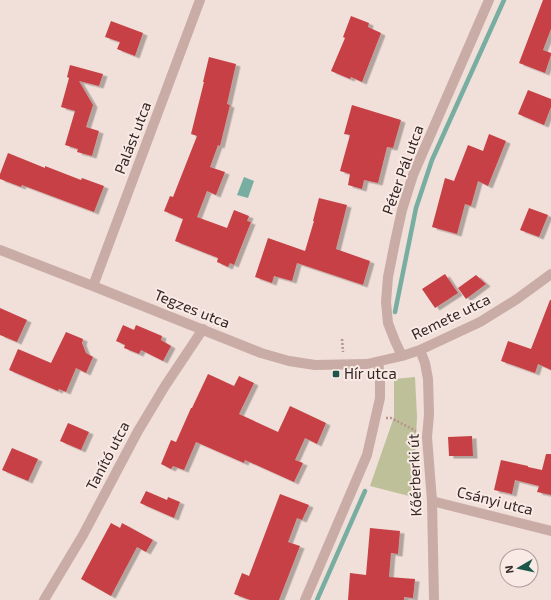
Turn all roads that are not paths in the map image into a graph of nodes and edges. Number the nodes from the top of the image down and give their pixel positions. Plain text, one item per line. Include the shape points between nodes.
1 (200, 0) edge
2 (489, 0) edge
3 (0, 250) edge
4 (551, 274) edge
5 (93, 286) junction
6 (203, 329) junction
7 (420, 350) junction
8 (402, 356) junction
9 (378, 362) junction
10 (432, 501) junction
11 (551, 531) edge
12 (44, 600) edge
13 (305, 600) edge
14 (434, 600) edge

1 - 5 street, Palást utca
2 - 8 street, Péter Pál utca via 413,175 394,242 386,302 388,323
3 - 5 street, Tegzes utca
4 - 7 street, Remete utca via 480,322
5 - 6 street, Tegzes utca
6 - 9 street, Tegzes utca via 289,362 315,365
6 - 12 street, Tanító utca via 138,431 83,535
7 - 8 street, Remete utca
7 - 10 street, Kőérberki út via 428,379 427,437
8 - 9 street, Tegzes utca
9 - 13 street via 380,398 367,455
10 - 11 street, Csányi utca
10 - 14 street, Kőérberki út

